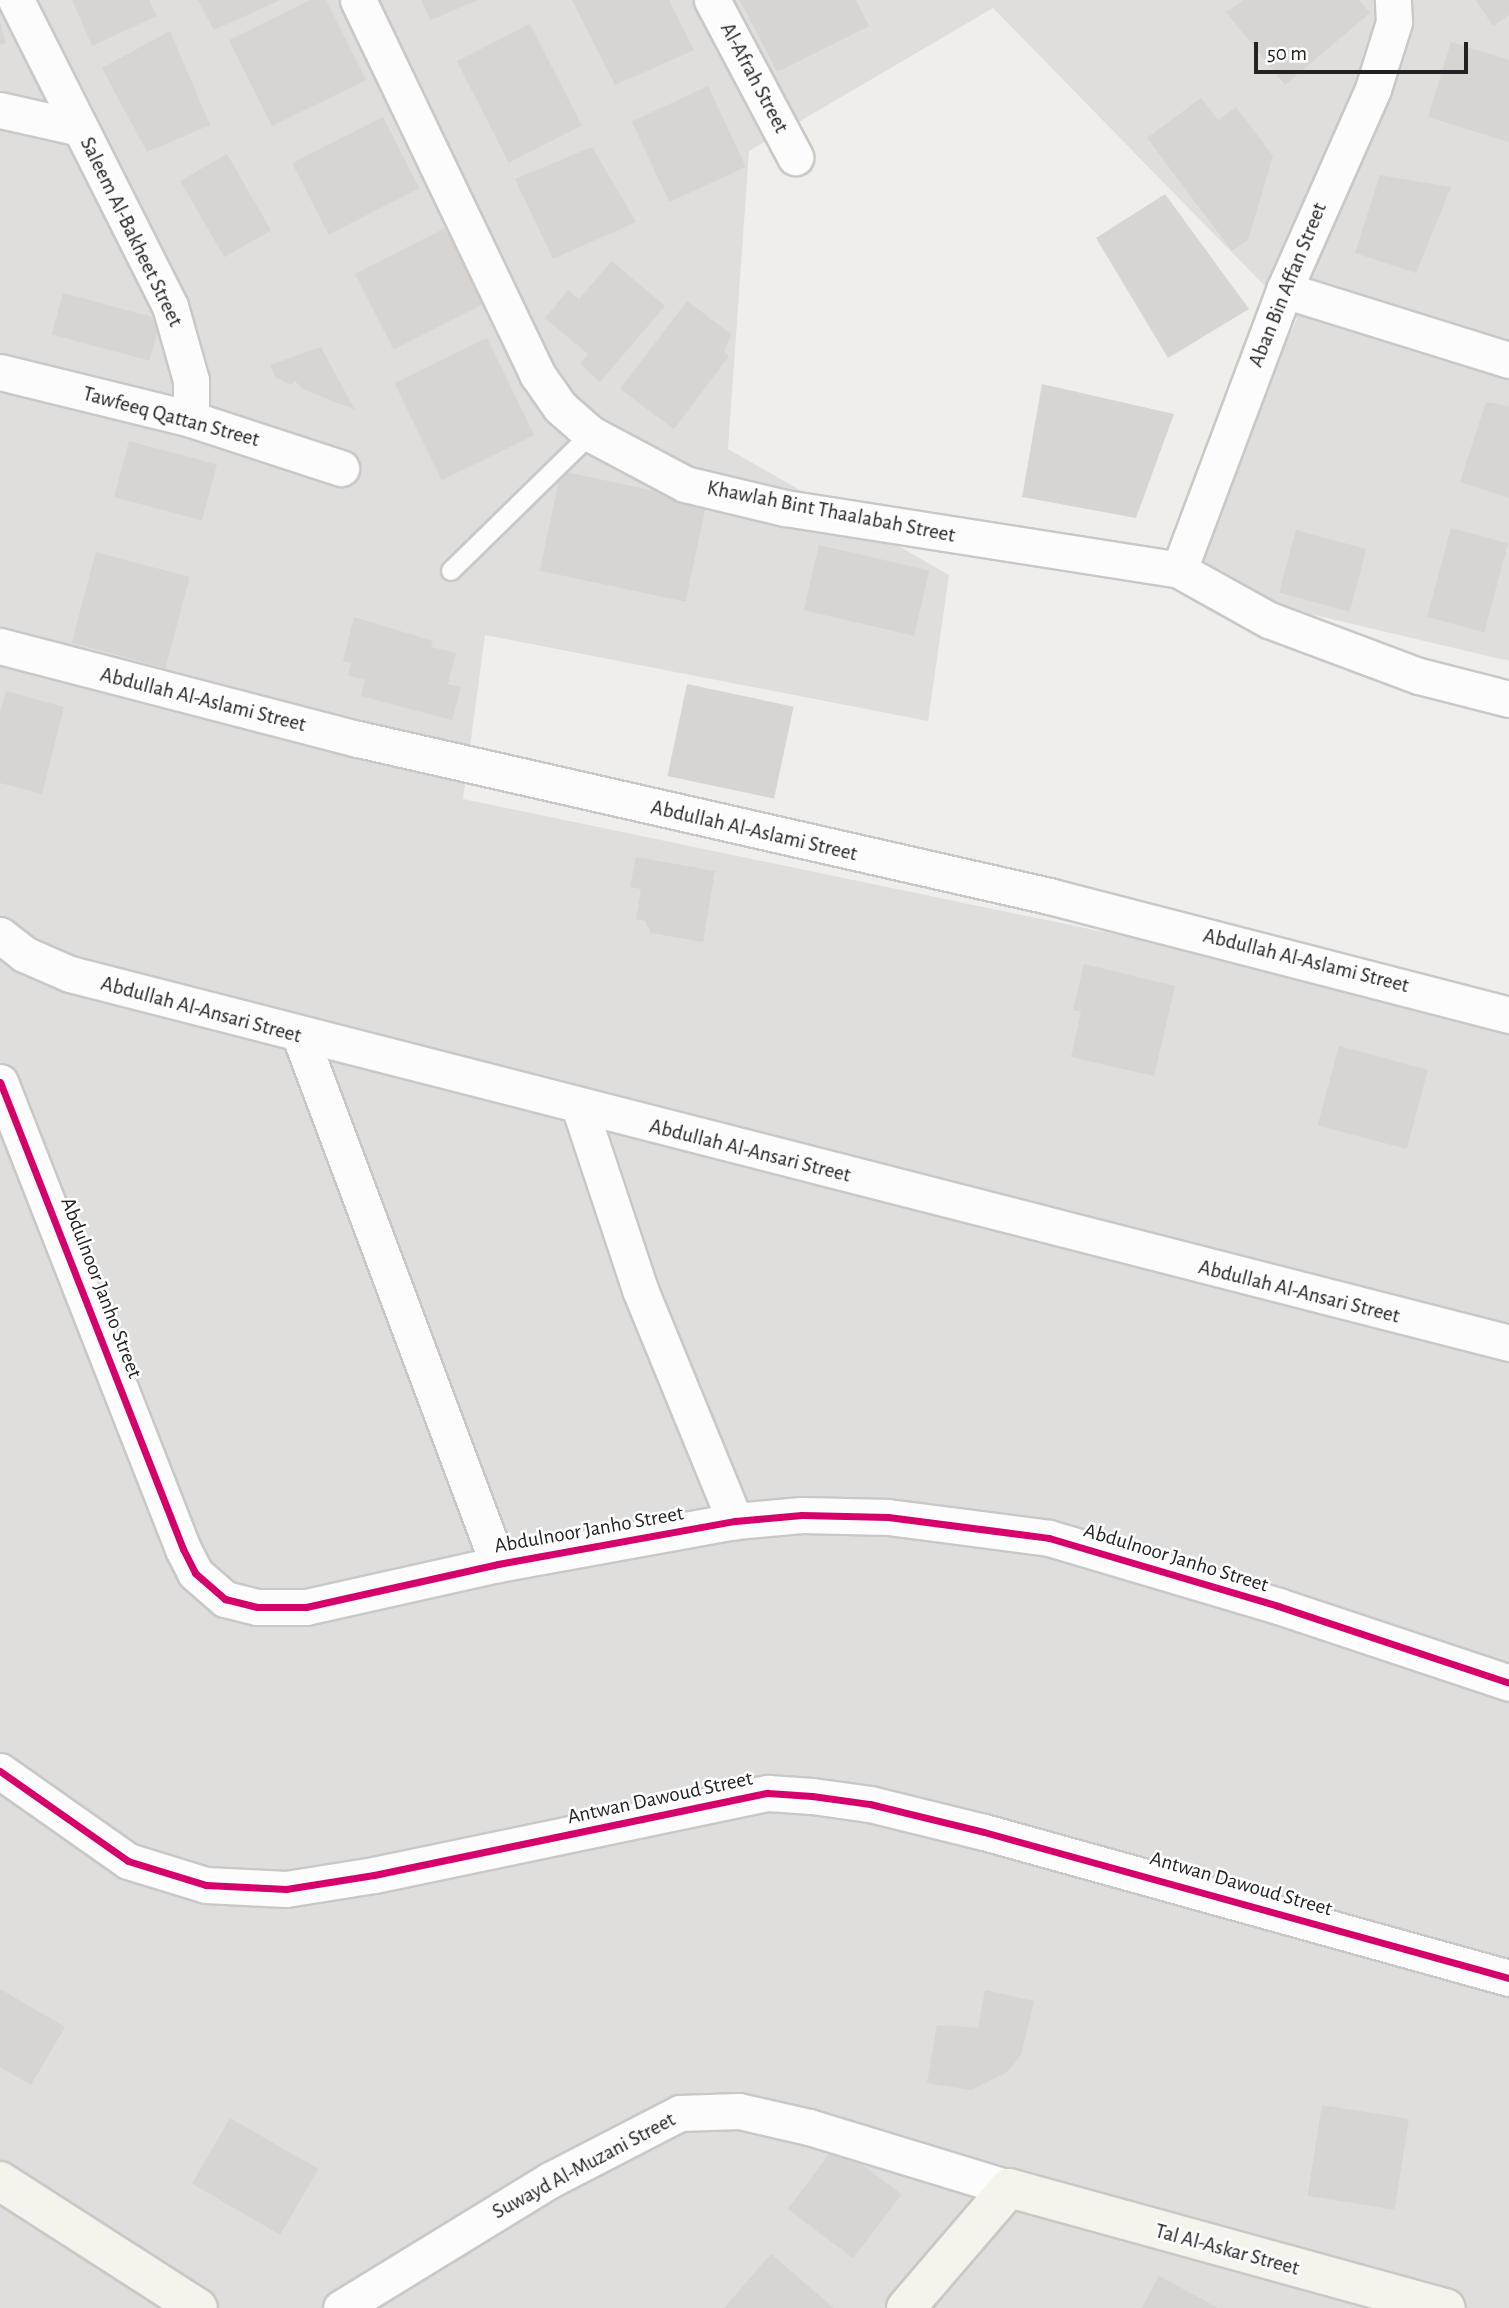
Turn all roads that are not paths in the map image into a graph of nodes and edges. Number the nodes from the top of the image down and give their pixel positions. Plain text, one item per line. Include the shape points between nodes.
1 (16, 0) edge
2 (358, 0) edge
3 (712, 0) edge
4 (1393, 0) edge
5 (0, 110) edge
6 (80, 128) junction
7 (795, 157) dead end
8 (1284, 290) junction
9 (1509, 360) edge
10 (0, 372) edge
11 (191, 419) junction
12 (591, 434) junction
13 (341, 468) dead end
14 (1179, 570) junction
15 (451, 571) dead end
16 (0, 646) edge
17 (1509, 699) edge
18 (0, 935) edge
19 (1509, 1015) edge
20 (300, 1037) junction
21 (0, 1082) edge
22 (580, 1109) junction
23 (1509, 1343) edge
24 (735, 1521) junction
25 (498, 1564) junction
26 (1509, 1683) edge
27 (0, 1771) edge
28 (1509, 1978) edge
29 (0, 2181) edge
30 (1009, 2188) junction
31 (198, 2308) edge
32 (341, 2308) edge
33 (906, 2308) edge
34 (1446, 2308) edge

1 - 6 street, Saleem Al-Bakheet Street
2 - 12 street, Khawlah Bint Thaalabah Street via 537,374 559,407
3 - 7 street, Al-Afrah Street
4 - 8 street, Aban Bin Affan Street via 1394,22 1373,89
5 - 6 street, Saleem Al-Bakheet Street
6 - 11 street, Saleem Al-Bakheet Street via 170,306 191,380
8 - 9 street
8 - 14 street, Aban Bin Affan Street
10 - 11 street, Tawfeeq Qattan Street
11 - 13 street, Tawfeeq Qattan Street
12 - 14 street, Khawlah Bint Thaalabah Street via 685,484 785,508
12 - 15 lane
14 - 17 street, Khawlah Bint Thaalabah Street via 1269,620 1419,676
16 - 19 street, Abdullah Al-Aslami Street via 358,739 1049,896
18 - 20 street, Abdullah Al-Ansari Street via 24,954 70,974
20 - 22 street, Abdullah Al-Ansari Street
20 - 25 street
21 - 25 street, Abdulnoor Janho Street via 195,1573 225,1599 257,1607 306,1607
22 - 23 street, Abdullah Al-Ansari Street
22 - 24 street via 641,1292
24 - 25 street, Abdulnoor Janho Street
24 - 26 street, Abdulnoor Janho Street via 888,1517 1049,1538 1278,1606
27 - 28 street, Antwan Dawoud Street via 128,1861 206,1885 286,1889 768,1793 812,1796 870,1804 984,1832
29 - 31 street
30 - 32 street, Suwayd Al-Muzani Street via 809,2127 729,2110 680,2113 550,2180
30 - 33 street
30 - 34 street, Tal Al-Askar Street

